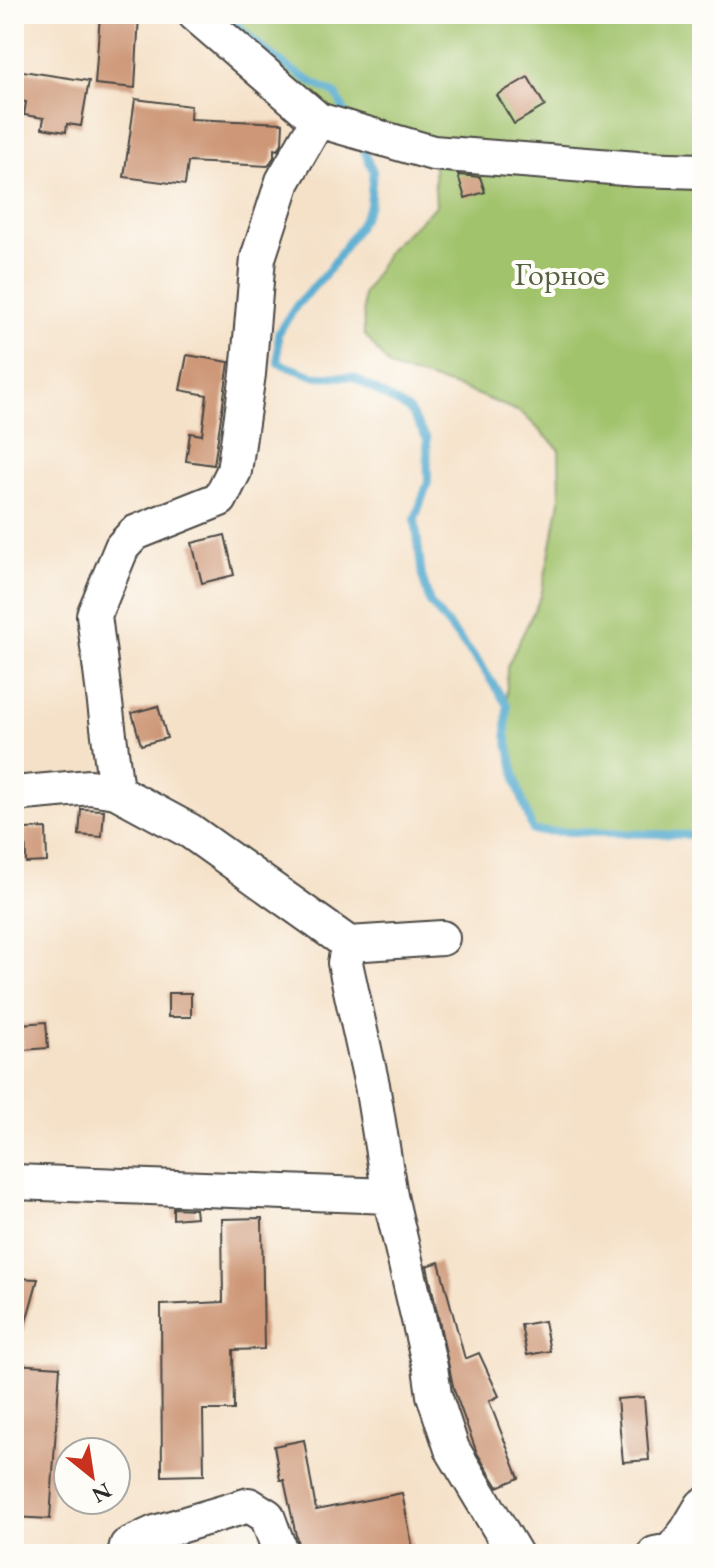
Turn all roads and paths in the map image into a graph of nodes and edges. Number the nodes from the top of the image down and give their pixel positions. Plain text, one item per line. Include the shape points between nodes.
1 (195, 14) edge
2 (318, 120) junction
3 (702, 171) edge
4 (116, 791) junction
5 (14, 794) edge
6 (442, 938) dead end
7 (349, 944) junction
8 (14, 1182) edge
9 (390, 1196) junction
10 (702, 1506) edge
11 (666, 1553) edge
12 (125, 1554) edge
13 (281, 1554) edge
14 (515, 1554) edge

1 - 2 lane
2 - 3 lane via 433,153
2 - 4 lane via 283,181 258,258 234,471 220,499 135,533 122,547 94,615
4 - 5 lane via 90,787
4 - 7 lane via 190,831
6 - 7 lane
7 - 9 lane via 345,963
8 - 9 lane
9 - 14 lane via 434,1395 452,1449
10 - 11 lane
12 - 13 lane via 127,1546 155,1533 249,1505 267,1516

